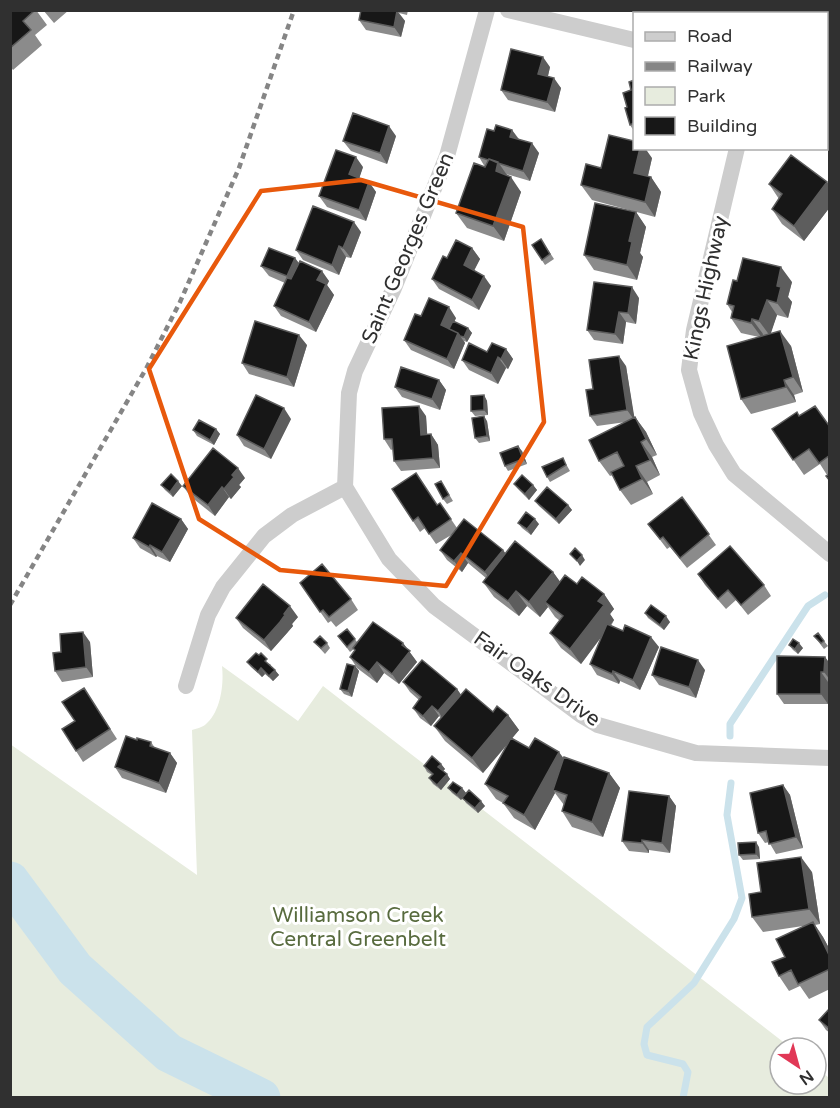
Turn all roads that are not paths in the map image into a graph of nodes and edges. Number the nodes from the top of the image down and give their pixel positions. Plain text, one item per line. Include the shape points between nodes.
1 (487, 10) edge
2 (508, 10) edge
3 (633, 40) edge
4 (737, 150) edge
5 (345, 487) junction
6 (830, 554) edge
7 (186, 686) dead end
8 (830, 758) edge

1 - 5 street, Saint Georges Green via 447,156 349,393
2 - 3 street
4 - 6 street, Kings Highway via 694,330 689,370 701,413 734,474
5 - 7 street via 292,515 264,536 223,587 208,615
5 - 8 street, Fair Oaks Drive via 389,559 434,606 598,725 696,753

